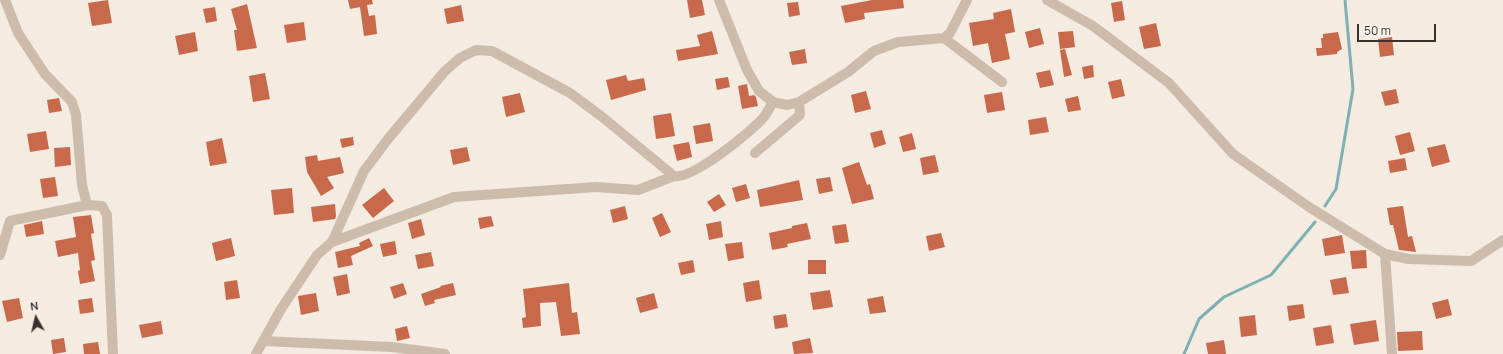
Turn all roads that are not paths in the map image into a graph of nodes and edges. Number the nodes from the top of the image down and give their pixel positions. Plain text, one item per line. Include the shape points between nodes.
1 (5, 0) edge
2 (719, 0) edge
3 (967, 0) edge
4 (1047, 0) edge
5 (944, 38) junction
6 (1002, 82) dead end
7 (773, 102) junction
8 (799, 102) junction
9 (755, 153) dead end
10 (674, 176) junction
11 (88, 205) junction
12 (1503, 240) edge
13 (332, 242) junction
14 (1385, 254) junction
15 (0, 255) edge
16 (263, 341) junction
17 (113, 354) edge
18 (256, 354) edge
19 (445, 354) edge
20 (1392, 354) edge

1 - 11 street via 18,33 37,62 72,102 76,115 82,185
2 - 7 street via 751,77 759,91
3 - 5 street via 950,33
4 - 14 street via 1093,26 1169,83 1233,154 1309,207
5 - 6 street
5 - 8 street via 898,42 874,51 848,72
7 - 8 street
7 - 10 street via 757,123 706,164 688,175
8 - 9 street via 800,115
10 - 13 street via 638,190 596,187 454,197
10 - 13 street via 570,93 492,51 476,50 460,58 445,71 384,144 364,171
11 - 15 street via 10,221
11 - 17 street via 102,206 107,214
12 - 14 street via 1471,260 1409,259
13 - 16 street via 317,255
14 - 20 street
16 - 18 street
16 - 19 street via 392,347

